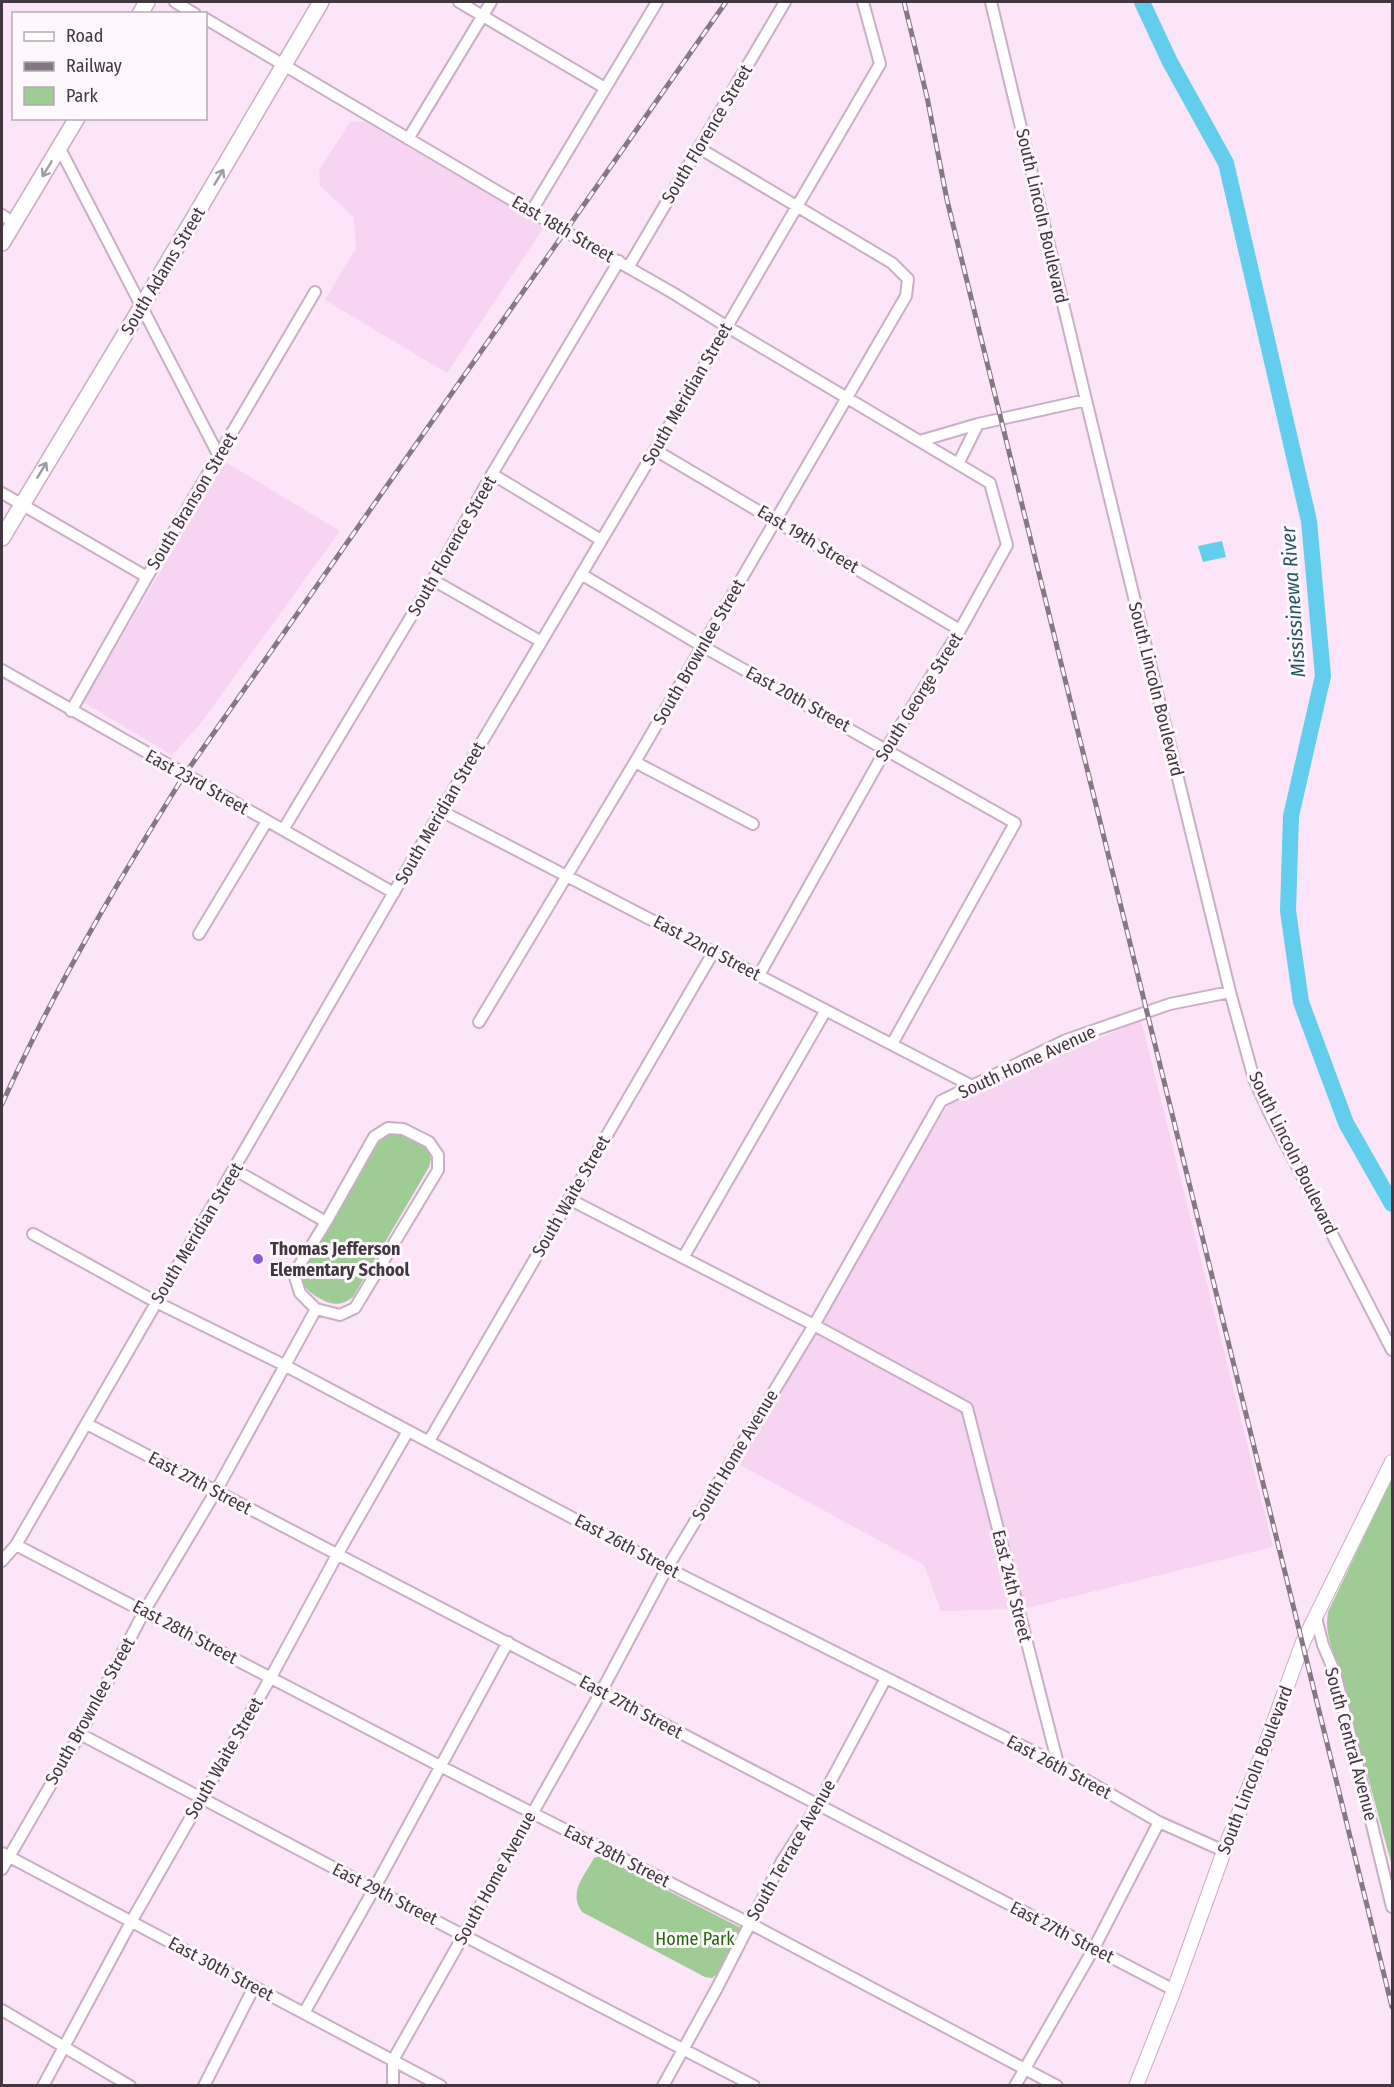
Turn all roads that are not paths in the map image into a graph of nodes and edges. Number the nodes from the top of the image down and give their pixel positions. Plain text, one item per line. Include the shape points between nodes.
1 (175, 2) edge
2 (321, 2) edge
3 (459, 2) edge
4 (491, 2) edge
5 (657, 2) edge
6 (785, 2) edge
7 (863, 2) edge
8 (991, 2) edge
9 (192, 12) edge
10 (483, 15) junction
11 (207, 21) edge
12 (284, 66) junction
13 (605, 88) junction
14 (76, 120) edge
15 (408, 139) junction
16 (59, 147) junction
17 (699, 148) junction
18 (797, 207) junction
19 (531, 212) junction
20 (8, 219) edge
21 (2, 243) edge
22 (624, 264) junction
23 (315, 292) dead end
24 (142, 306) junction
25 (726, 326) junction
26 (848, 398) junction
27 (1086, 400) junction
28 (978, 424) junction
29 (920, 441) junction
30 (655, 450) junction
31 (219, 456) junction
32 (958, 464) junction
33 (492, 474) junction
34 (2, 493) edge
35 (21, 504) junction
36 (777, 520) junction
37 (2, 538) edge
38 (601, 540) junction
39 (582, 574) junction
40 (147, 576) junction
41 (433, 580) junction
42 (960, 630) junction
43 (540, 641) junction
44 (702, 646) junction
45 (2, 670) edge
46 (71, 711) junction
47 (886, 749) junction
48 (635, 762) junction
49 (441, 811) junction
50 (267, 821) junction
51 (753, 824) dead end
52 (283, 830) junction
53 (567, 876) junction
54 (394, 893) junction
55 (199, 934) dead end
56 (714, 951) junction
57 (759, 975) junction
58 (1230, 992) junction
59 (826, 1010) junction
60 (479, 1022) dead end
61 (892, 1044) junction
62 (972, 1086) junction
63 (235, 1170) junction
64 (569, 1199) junction
65 (326, 1222) junction
66 (33, 1234) dead end
67 (683, 1258) junction
68 (156, 1302) junction
69 (316, 1309) junction
70 (814, 1325) junction
71 (1392, 1350) edge
72 (284, 1365) junction
73 (87, 1424) junction
74 (408, 1431) junction
75 (429, 1441) junction
76 (1392, 1462) edge
77 (216, 1491) junction
78 (16, 1545) junction
79 (337, 1555) junction
80 (2, 1561) edge
81 (668, 1568) junction
82 (145, 1610) junction
83 (1316, 1618) junction
84 (508, 1642) junction
85 (271, 1677) junction
86 (886, 1678) junction
87 (601, 1692) junction
88 (80, 1734) junction
89 (1058, 1764) junction
90 (442, 1767) junction
91 (201, 1798) junction
92 (818, 1804) junction
93 (532, 1813) junction
94 (1159, 1822) junction
95 (1224, 1851) junction
96 (5, 1854) edge
97 (2, 1869) edge
98 (374, 1889) junction
99 (1392, 1907) edge
100 (131, 1922) junction
101 (749, 1923) junction
102 (463, 1934) junction
103 (1094, 1948) junction
104 (254, 1987) junction
105 (1174, 1990) junction
106 (2, 2010) edge
107 (304, 2013) junction
108 (63, 2048) junction
109 (684, 2048) junction
110 (393, 2060) junction
111 (1025, 2068) junction
112 (43, 2085) edge
113 (130, 2085) edge
114 (204, 2085) edge
115 (393, 2085) edge
116 (441, 2085) edge
117 (663, 2085) edge
118 (754, 2085) edge
119 (1015, 2085) edge
120 (1057, 2085) edge
121 (1136, 2085) edge

1 - 9 street
2 - 12 main road, South Adams Street
3 - 10 street
4 - 10 street
5 - 13 street
6 - 17 street, South Florence Street
7 - 18 street, South Meridian Street via 880,64
8 - 27 street, South Lincoln Boulevard
10 - 13 street
10 - 15 street
11 - 12 street, East 18th Street
12 - 15 street, East 18th Street
24 -> 12 main road, South Adams Street
13 - 19 street
14 - 16 main road
15 - 19 street, East 18th Street
16 -> 20 main road
16 - 24 street
17 - 18 street
17 - 22 street, South Florence Street
18 - 25 street, South Meridian Street
18 - 26 street, South Brownlee Street via 892,263 908,279 906,296
19 - 22 street, East 18th Street
20 - 21 main road
22 - 25 street, East 18th Street
22 - 33 street, South Florence Street
23 - 31 street, South Branson Street
24 - 31 street
35 -> 24 main road, South Adams Street
25 - 26 street, East 18th Street
25 - 30 street, South Meridian Street
26 - 29 street, East 18th Street
26 - 36 street, South Brownlee Street
27 - 28 street
27 - 58 street, South Lincoln Boulevard
28 - 29 street
28 - 32 street
29 - 32 street, South George Street
30 - 36 street, East 19th Street
30 - 38 street, South Meridian Street
31 - 40 street, South Branson Street
32 - 42 street, South George Street via 990,483 1007,545
33 - 38 street
33 - 41 street, South Florence Street
34 - 35 street
35 - 37 main road, South Adams Street
35 - 40 street
36 - 42 street, East 19th Street
36 - 44 street, South Brownlee Street
38 - 39 street, South Meridian Street
39 - 43 street, South Meridian Street
39 - 44 street, East 20th Street
40 - 46 street, South Branson Street
41 - 43 street
41 - 52 street, South Florence Street
42 - 47 street, South George Street
43 - 49 street, South Meridian Street
44 - 47 street, East 20th Street
44 - 48 street, South Brownlee Street
45 - 46 street, East 23rd Street
46 - 50 street, East 23rd Street
47 - 57 street, South George Street
47 - 61 street, East 20th Street via 1015,823
48 - 51 street
48 - 53 street, South Brownlee Street
49 - 53 street, East 22nd Street
49 - 54 street, South Meridian Street
50 - 52 street, East 23rd Street
50 - 55 street
52 - 54 street, East 23rd Street
53 - 56 street, East 22nd Street
53 - 60 street, South Brownlee Street
54 - 63 street, South Meridian Street
56 - 57 street, East 22nd Street
56 - 64 street, South Waite Street
57 - 59 street, East 22nd Street
58 - 62 street, South Home Avenue via 1170,1004 1103,1026
58 - 71 street, South Lincoln Boulevard via 1258,1088
59 - 61 street, East 22nd Street
59 - 67 street
61 - 62 street, East 22nd Street
62 - 70 street, South Home Avenue via 941,1101
63 - 65 street
63 - 68 street, South Meridian Street
64 - 67 street
64 - 75 street, South Waite Street
65 - 69 street via 294,1274 300,1293
65 - 69 street via 374,1137 388,1128 403,1129 429,1142 438,1155 438,1170 355,1308 340,1315
66 - 68 street, East 26th Street
67 - 70 street
68 - 72 street, East 26th Street
68 - 73 street, South Meridian Street
69 - 72 street, South Brownlee Street
70 - 81 street, South Home Avenue
70 - 89 street, East 24th Street via 967,1408
72 - 74 street, East 26th Street
72 - 77 street, South Brownlee Street
73 - 77 street, East 27th Street
73 - 78 street, South Meridian Street
74 - 75 street, East 26th Street
74 - 79 street, South Waite Street
75 - 81 street, East 26th Street
76 - 83 street, South Lincoln Boulevard
77 - 79 street, East 27th Street
77 - 82 street, South Brownlee Street
78 - 80 street, South Meridian Street
78 - 82 street, East 28th Street
79 - 84 street, East 27th Street
79 - 85 street, South Waite Street
81 - 86 street, East 26th Street
81 - 87 street, South Home Avenue
82 - 85 street, East 28th Street
82 - 88 street, South Brownlee Street
83 - 95 street, South Lincoln Boulevard via 1303,1642
83 - 99 street, South Central Avenue via 1335,1673
84 - 87 street, East 27th Street
84 - 90 street
85 - 90 street, East 28th Street
85 - 91 street, South Waite Street
86 - 89 street, East 26th Street
86 - 92 street, South Terrace Avenue
87 - 92 street, East 27th Street
87 - 93 street, South Home Avenue
88 - 91 street, East 29th Street
88 - 96 street, South Brownlee Street
89 - 94 street, East 26th Street
90 - 93 street, East 28th Street
90 - 98 street
91 - 98 street, East 29th Street
91 - 100 street, South Waite Street
92 - 101 street, South Terrace Avenue
92 - 103 street, East 27th Street
93 - 101 street, East 28th Street
93 - 102 street, South Home Avenue
94 - 95 street, East 26th Street
94 - 103 street
95 - 105 street, South Lincoln Boulevard
96 - 97 street, South Brownlee Street
96 - 100 street, East 30th Street
98 - 102 street, East 29th Street
98 - 107 street
100 - 104 street, East 30th Street
100 - 108 street, South Waite Street
101 - 109 street, South Terrace Avenue
101 - 111 street, East 28th Street
102 - 109 street, East 29th Street
102 - 110 street, South Home Avenue
103 - 105 street, East 27th Street
103 - 111 street
104 - 107 street, East 30th Street
104 - 114 street
105 - 121 street, South Lincoln Boulevard
106 - 108 street
107 - 110 street, East 30th Street
108 - 112 street, South Waite Street
108 - 113 street
109 - 117 street, South Terrace Avenue
109 - 118 street, East 29th Street
110 - 115 street, South Home Avenue
110 - 116 street, East 30th Street
111 - 119 street
111 - 120 street, East 28th Street

